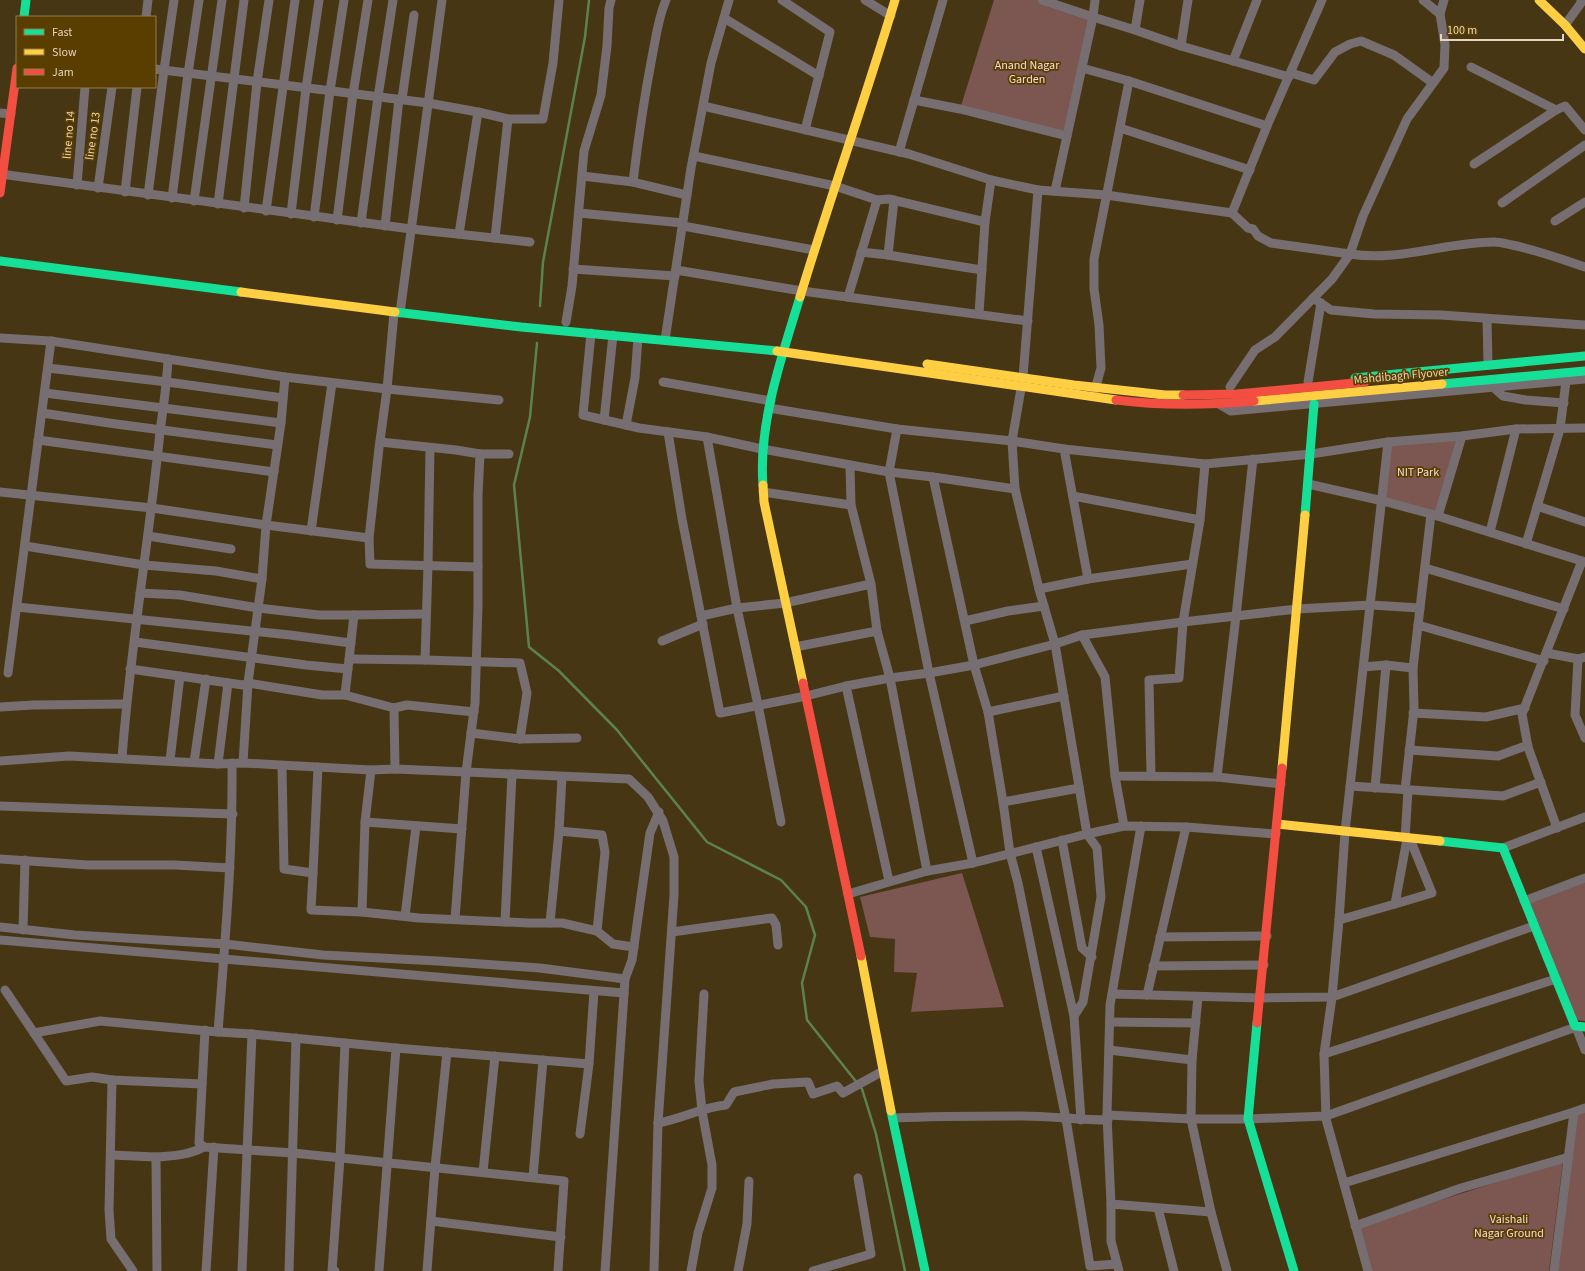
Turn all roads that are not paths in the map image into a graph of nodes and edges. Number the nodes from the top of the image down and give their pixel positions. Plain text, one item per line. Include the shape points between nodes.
1 (26, 0) edge
2 (148, 0) edge
3 (174, 0) edge
4 (199, 0) edge
5 (222, 0) edge
6 (244, 0) edge
7 (268, 0) edge
8 (295, 0) edge
9 (319, 0) edge
10 (344, 0) edge
11 (368, 0) edge
12 (393, 0) edge
13 (442, 0) edge
14 (559, 0) edge
15 (611, 0) edge
16 (666, 0) edge
17 (729, 0) edge
18 (782, 0) edge
19 (866, 0) edge
20 (896, 0) edge
21 (943, 0) edge
22 (1042, 0) edge
23 (1096, 0) edge
24 (1140, 0) edge
25 (1188, 0) edge
26 (1256, 0) edge
27 (1322, 0) edge
28 (1423, 0) edge
29 (1444, 0) edge
30 (1539, 0) edge
31 (1581, 0) edge
32 (1440, 14) junction
33 (414, 15) dead end
34 (24, 16) edge
35 (146, 16) edge
36 (890, 16) junction
37 (1093, 17) junction
38 (724, 18) junction
39 (1566, 25) junction
40 (1135, 30) junction
41 (1182, 46) junction
42 (1585, 49) edge
43 (1233, 61) junction
44 (1082, 68) junction
45 (1471, 68) dead end
46 (159, 70) edge
47 (188, 74) junction
48 (1290, 75) junction
49 (16, 76) edge
50 (819, 76) junction
51 (210, 77) junction
52 (233, 79) junction
53 (1129, 81) junction
54 (257, 82) junction
55 (1433, 83) junction
56 (282, 85) junction
57 (85, 88) edge
58 (112, 88) edge
59 (137, 88) edge
60 (306, 88) junction
61 (330, 91) junction
62 (353, 94) junction
63 (378, 97) junction
64 (400, 99) junction
65 (914, 100) junction
66 (428, 102) junction
67 (703, 106) junction
68 (1556, 110) junction
69 (478, 112) junction
70 (0, 113) edge
71 (11, 114) junction
72 (508, 119) junction
73 (1267, 126) junction
74 (1120, 128) junction
75 (805, 130) junction
76 (1585, 130) edge
77 (1067, 136) junction
78 (851, 141) junction
79 (1585, 145) edge
80 (899, 152) junction
81 (694, 156) junction
82 (1474, 164) dead end
83 (1250, 170) junction
84 (1, 175) edge
85 (582, 176) junction
86 (991, 180) junction
87 (633, 182) junction
88 (77, 185) junction
89 (835, 186) junction
90 (98, 188) junction
91 (1038, 190) junction
92 (1055, 191) junction
93 (125, 192) junction
94 (0, 193) edge
95 (148, 195) junction
96 (687, 195) junction
97 (1106, 195) junction
98 (172, 198) junction
99 (877, 200) junction
100 (894, 200) junction
101 (194, 201) junction
102 (1585, 202) edge
103 (1502, 203) dead end
104 (218, 204) junction
105 (244, 208) junction
106 (266, 210) junction
107 (579, 212) junction
108 (1232, 213) junction
109 (291, 214) junction
110 (314, 217) junction
111 (337, 220) junction
112 (1555, 221) dead end
113 (985, 222) junction
114 (361, 223) junction
115 (683, 225) junction
116 (385, 226) junction
117 (411, 229) junction
118 (459, 234) junction
119 (494, 238) junction
120 (530, 242) dead end
121 (814, 250) junction
122 (861, 252) junction
123 (0, 254) edge
124 (1350, 254) junction
125 (888, 255) junction
126 (0, 261) edge
127 (1585, 267) edge
128 (573, 269) junction
129 (982, 270) junction
130 (675, 273) junction
131 (802, 291) junction
132 (848, 297) junction
133 (1317, 300) junction
134 (399, 310) junction
135 (978, 314) junction
136 (1486, 319) junction
137 (1028, 321) junction
138 (566, 322) junction
139 (535, 324) junction
140 (1585, 325) edge
141 (591, 333) junction
142 (613, 335) junction
143 (666, 337) junction
144 (0, 338) edge
145 (638, 338) junction
146 (51, 341) junction
147 (784, 349) junction
148 (1585, 356) edge
149 (168, 359) junction
150 (1585, 362) edge
151 (1488, 365) junction
152 (48, 368) junction
153 (1585, 371) edge
154 (285, 377) junction
155 (1022, 377) junction
156 (1585, 379) edge
157 (1566, 381) junction
158 (167, 382) junction
159 (663, 382) dead end
160 (1308, 382) junction
161 (332, 383) junction
162 (1020, 386) junction
163 (1494, 388) junction
164 (387, 389) junction
165 (1095, 391) junction
166 (1228, 391) junction
167 (44, 393) junction
168 (283, 398) junction
169 (1237, 398) junction
170 (499, 400) dead end
171 (1564, 403) junction
172 (1219, 404) junction
173 (1314, 404) junction
174 (770, 405) junction
175 (164, 407) junction
176 (42, 413) junction
177 (604, 420) junction
178 (281, 423) junction
179 (626, 425) junction
180 (1560, 428) junction
181 (1585, 428) edge
182 (160, 429) junction
183 (897, 429) junction
184 (1516, 429) junction
185 (668, 432) junction
186 (1462, 436) junction
187 (707, 437) junction
188 (38, 440) junction
189 (1012, 441) junction
190 (380, 442) junction
191 (1388, 442) junction
192 (277, 445) junction
193 (430, 448) junction
194 (762, 449) junction
195 (1064, 449) junction
196 (480, 454) junction
197 (509, 454) dead end
198 (1311, 454) junction
199 (158, 457) junction
200 (1253, 459) junction
201 (1205, 464) junction
202 (850, 465) junction
203 (274, 472) junction
204 (889, 472) junction
205 (933, 477) junction
206 (1308, 484) junction
207 (1016, 489) junction
208 (0, 492) edge
209 (763, 492) junction
210 (31, 495) junction
211 (1073, 496) junction
212 (1383, 500) junction
213 (851, 505) junction
214 (1537, 506) junction
215 (152, 508) junction
216 (1434, 515) junction
217 (1200, 520) junction
218 (1585, 522) edge
219 (266, 525) junction
220 (311, 531) junction
221 (1490, 532) junction
222 (148, 536) junction
223 (369, 538) junction
224 (1526, 544) junction
225 (25, 546) junction
226 (230, 549) dead end
227 (1584, 562) edge
228 (1192, 564) junction
229 (144, 565) junction
230 (428, 565) junction
231 (478, 567) junction
232 (1425, 568) junction
233 (262, 579) junction
234 (1088, 579) junction
235 (871, 584) junction
236 (1039, 589) junction
237 (140, 593) junction
238 (785, 603) junction
239 (1371, 605) junction
240 (1044, 606) junction
241 (17, 607) junction
242 (258, 608) junction
243 (737, 608) junction
244 (1420, 608) junction
245 (1297, 609) junction
246 (1564, 609) junction
247 (426, 614) junction
248 (354, 615) junction
249 (1236, 616) junction
250 (136, 620) junction
251 (702, 620) junction
252 (965, 621) junction
253 (1183, 622) junction
254 (1418, 625) junction
255 (877, 631) junction
256 (255, 632) junction
257 (1082, 635) junction
258 (662, 641) dead end
259 (135, 642) junction
260 (351, 643) junction
261 (1055, 644) junction
262 (795, 647) junction
263 (252, 657) junction
264 (1545, 657) junction
265 (1582, 658) edge
266 (425, 660) junction
267 (476, 662) junction
268 (349, 664) junction
269 (974, 665) junction
270 (1386, 665) junction
271 (1364, 667) junction
272 (130, 668) junction
273 (1413, 668) junction
274 (8, 673) dead end
275 (929, 674) junction
276 (180, 676) junction
277 (890, 678) junction
278 (206, 679) junction
279 (228, 683) junction
280 (248, 683) junction
281 (846, 686) junction
282 (345, 695) junction
283 (806, 696) junction
284 (1064, 696) junction
285 (126, 704) junction
286 (758, 705) junction
287 (0, 706) edge
288 (394, 708) junction
289 (1525, 708) junction
290 (474, 712) junction
291 (988, 712) junction
292 (1413, 713) junction
293 (1582, 726) edge
294 (471, 733) junction
295 (577, 738) dead end
296 (1585, 738) edge
297 (520, 739) junction
298 (1528, 745) junction
299 (1410, 750) junction
300 (122, 758) junction
301 (170, 760) junction
302 (0, 761) edge
303 (194, 762) junction
304 (232, 763) junction
305 (244, 763) junction
306 (218, 764) junction
307 (282, 766) junction
308 (318, 767) junction
309 (395, 769) junction
310 (371, 770) junction
311 (466, 772) junction
312 (512, 774) junction
313 (1115, 776) junction
314 (1151, 776) junction
315 (562, 777) junction
316 (1217, 777) junction
317 (1541, 782) junction
318 (1281, 784) junction
319 (1350, 786) junction
320 (1079, 788) junction
321 (1375, 788) junction
322 (1407, 790) junction
323 (1003, 802) junction
324 (0, 806) edge
325 (659, 812) junction
326 (233, 814) junction
327 (1585, 817) edge
328 (365, 822) junction
329 (780, 822) dead end
330 (1277, 824) junction
331 (416, 826) junction
332 (1124, 826) junction
333 (1141, 826) junction
334 (1186, 827) junction
335 (1557, 828) junction
336 (462, 829) junction
337 (559, 831) junction
338 (1344, 832) junction
339 (1087, 834) junction
340 (1276, 834) junction
341 (1407, 839) junction
342 (1062, 840) junction
343 (1036, 847) junction
344 (1503, 848) junction
345 (1010, 853) junction
346 (0, 859) edge
347 (25, 860) junction
348 (973, 863) junction
349 (230, 868) junction
350 (927, 871) junction
351 (313, 873) junction
352 (1585, 878) edge
353 (889, 882) junction
354 (848, 894) junction
355 (1524, 901) junction
356 (1395, 904) junction
357 (362, 912) junction
358 (405, 916) junction
359 (455, 919) junction
360 (1339, 920) junction
361 (505, 922) junction
362 (550, 923) junction
363 (1534, 926) junction
364 (0, 927) edge
365 (24, 930) junction
366 (597, 931) junction
367 (672, 932) junction
368 (1266, 936) junction
369 (1160, 937) junction
370 (0, 940) edge
371 (225, 944) junction
372 (778, 945) dead end
373 (634, 947) junction
374 (299, 952) junction
375 (1092, 957) junction
376 (223, 960) junction
377 (1264, 964) junction
378 (299, 966) junction
379 (1153, 966) junction
380 (625, 979) junction
381 (1556, 979) junction
382 (5, 990) dead end
383 (594, 991) junction
384 (624, 993) junction
385 (704, 994) dead end
386 (1112, 994) junction
387 (1147, 995) junction
388 (1198, 997) junction
389 (1332, 997) junction
390 (1261, 998) junction
391 (1074, 1016) junction
392 (1110, 1022) junction
393 (1196, 1023) junction
394 (1579, 1026) edge
395 (205, 1030) junction
396 (218, 1032) junction
397 (34, 1033) junction
398 (252, 1034) junction
399 (296, 1038) junction
400 (345, 1043) junction
401 (396, 1048) junction
402 (1109, 1050) junction
403 (1585, 1050) edge
404 (447, 1052) junction
405 (1324, 1054) junction
406 (495, 1056) junction
407 (543, 1060) junction
408 (1192, 1060) junction
409 (589, 1064) junction
410 (883, 1071) junction
411 (112, 1080) junction
412 (202, 1084) junction
413 (1585, 1108) edge
414 (702, 1111) junction
415 (1574, 1112) junction
416 (1326, 1116) junction
417 (1107, 1117) junction
418 (894, 1118) junction
419 (1066, 1119) junction
420 (1248, 1119) junction
421 (1081, 1120) junction
422 (1191, 1120) junction
423 (658, 1123) junction
424 (580, 1134) dead end
425 (204, 1147) junction
426 (214, 1147) junction
427 (247, 1150) junction
428 (293, 1153) junction
429 (111, 1154) junction
430 (156, 1157) junction
431 (1569, 1157) junction
432 (340, 1158) junction
433 (386, 1163) junction
434 (435, 1167) junction
435 (483, 1172) junction
436 (533, 1177) junction
437 (858, 1178) dead end
438 (749, 1181) dead end
439 (1344, 1183) junction
440 (1111, 1204) junction
441 (1158, 1208) junction
442 (1211, 1212) junction
443 (430, 1222) junction
444 (1355, 1226) junction
445 (561, 1237) junction
446 (1118, 1268) edge
447 (133, 1271) edge
448 (157, 1271) edge
449 (206, 1271) edge
450 (242, 1271) edge
451 (289, 1271) edge
452 (335, 1271) edge
453 (379, 1271) edge
454 (427, 1271) edge
455 (558, 1271) edge
456 (605, 1271) edge
457 (654, 1271) edge
458 (691, 1271) edge
459 (738, 1271) edge
460 (813, 1271) edge
461 (925, 1271) edge
462 (1174, 1271) edge
463 (1227, 1271) edge
464 (1294, 1271) edge
465 (1368, 1271) edge
466 (1554, 1271) edge

1 - 34 street
2 - 35 street
3 - 46 street
4 - 47 street
5 - 51 street
6 - 52 street
7 - 54 street
8 - 56 street
9 - 60 street
10 - 61 street
11 - 62 street
12 - 63 street
13 - 66 street
14 - 72 street via 553,63 543,119
15 - 85 street via 601,95 584,150
16 - 87 street via 661,11 648,79
17 - 38 street
18 - 50 street via 830,32
19 - 36 street
20 - 36 street
21 - 65 street
22 - 37 street
23 - 37 street
24 - 40 street
25 - 41 street
26 - 43 street
27 - 48 street
28 - 32 street
29 - 32 street
30 - 39 street
31 - 39 street
32 - 55 street via 1445,45 1444,68
33 - 64 street
36 - 78 street
37 - 40 street
37 - 44 street
38 - 50 street
38 - 67 street via 711,63
39 - 42 street
40 - 41 street
41 - 43 street
43 - 48 street
44 - 53 street
44 - 77 street
45 - 68 street
46 - 47 street
46 - 95 street
47 - 51 street
47 - 98 street
48 - 55 street via 1314,80 1335,52 1361,41 1394,55
48 - 73 street
49 - 71 street
50 - 75 street
51 - 52 street
51 - 101 street
52 - 54 street
52 - 104 street
53 - 73 street
53 - 74 street
54 - 56 street
54 - 105 street
55 - 124 street via 1407,119 1363,216
56 - 60 street
56 - 106 street
57 - 88 street, line no 14
58 - 90 street, line no 13
59 - 93 street
60 - 61 street
60 - 109 street
61 - 62 street
61 - 110 street
62 - 63 street
62 - 111 street
63 - 64 street
63 - 114 street
64 - 66 street
64 - 116 street
65 - 77 street
65 - 80 street
66 - 69 street
66 - 117 street
67 - 75 street
67 - 81 street
68 - 76 street via 1565,106
68 - 82 street
69 - 72 street
69 - 118 street
70 - 71 street
71 - 84 street
72 - 119 street
73 - 83 street
74 - 83 street
74 - 97 street
75 - 78 street
77 - 92 street
78 - 80 street
78 - 89 street
79 - 103 street
80 - 86 street
81 - 89 street
81 - 96 street
83 - 108 street
84 - 88 street
84 - 94 street
85 - 87 street
85 - 107 street
86 - 91 street
86 - 113 street
87 - 96 street
88 - 90 street
89 - 99 street
89 - 121 street
90 - 93 street
91 - 92 street
91 - 137 street
92 - 97 street
93 - 95 street
95 - 98 street
96 - 115 street
97 - 108 street
97 - 165 street via 1100,238 1094,259 1100,368
98 - 101 street
99 - 100 street
99 - 122 street
100 - 113 street
100 - 125 street
101 - 104 street
102 - 112 street
104 - 105 street
105 - 106 street
106 - 109 street
107 - 115 street
107 - 128 street
108 - 124 street via 1258,236 1271,243
109 - 110 street
110 - 111 street
111 - 114 street
113 - 129 street
114 - 116 street
115 - 121 street
115 - 130 street
116 - 117 street
117 - 118 street
117 - 134 street
118 - 119 street
119 - 120 street
121 - 131 street
122 - 125 street
122 - 132 street
123 - 134 street
124 - 127 street via 1367,257 1409,254 1450,246 1496,242 1526,248
124 - 133 street
125 - 129 street
126 - 134 street
128 - 130 street
128 - 138 street
129 - 135 street
130 - 131 street
130 - 143 street
131 - 132 street
131 - 147 street
132 - 135 street
133 - 136 street via 1331,310
133 - 160 street
133 - 166 street via 1275,337 1255,350
134 - 139 street
134 - 164 street
135 - 137 street
136 - 140 street
136 - 151 street
137 - 155 street
138 - 139 street
138 - 143 street via 616,327
139 - 141 street
141 - 142 street
141 - 177 street via 583,415
142 - 145 street
142 - 177 street
143 - 145 street
143 - 147 street
144 - 146 street
145 - 179 street via 635,378
146 - 149 street
146 - 152 street
147 - 155 street
147 - 162 street
147 - 174 street
148 - 151 street
149 - 154 street
149 - 158 street
150 - 169 street, Mahdibagh Flyover
151 - 160 street
152 - 158 street
152 - 167 street
153 - 169 street, Mahdibagh Flyover
154 - 161 street
154 - 168 street
155 - 162 street
155 - 165 street
156 - 157 street
157 - 163 street
157 - 171 street
158 - 168 street
158 - 175 street
159 - 174 street
160 - 166 street
161 - 164 street
161 - 220 street
162 - 165 street
162 - 189 street
163 - 171 street via 1503,396
163 - 173 street
164 - 170 street
164 - 190 street
165 - 166 street via 1165,395
165 - 172 street, Mahdibagh Flyover via 1138,403
166 - 169 street, Mahdibagh Flyover
167 - 175 street
167 - 176 street
168 - 178 street
169 - 172 street, Mahdibagh Flyover
171 - 180 street
172 - 173 street via 1231,411
173 - 198 street
174 - 183 street
174 - 194 street
175 - 178 street
175 - 182 street
176 - 182 street
176 - 188 street
177 - 179 street
178 - 192 street
179 - 185 street
180 - 181 street
180 - 184 street
180 - 214 street
182 - 192 street
182 - 199 street
183 - 189 street
183 - 204 street
184 - 186 street
184 - 221 street
185 - 187 street
185 - 251 street
186 - 191 street
186 - 216 street
187 - 194 street
187 - 243 street
188 - 199 street
188 - 210 street
189 - 195 street
189 - 207 street
190 - 193 street
190 - 223 street
191 - 198 street
191 - 212 street
192 - 203 street
193 - 196 street
193 - 230 street
194 - 202 street
194 - 209 street
195 - 201 street
195 - 211 street
196 - 197 street
196 - 231 street
198 - 200 street
198 - 206 street
199 - 203 street
199 - 215 street
200 - 201 street
200 - 249 street
201 - 217 street
202 - 204 street
202 - 213 street
203 - 219 street
204 - 205 street
204 - 275 street
205 - 207 street
205 - 252 street
206 - 212 street
206 - 245 street
207 - 236 street
208 - 210 street
209 - 213 street
209 - 238 street
210 - 215 street
210 - 225 street
211 - 217 street
211 - 234 street
212 - 216 street
212 - 239 street
213 - 235 street
214 - 218 street
214 - 224 street
215 - 219 street
215 - 222 street
216 - 221 street
216 - 232 street
217 - 228 street
219 - 220 street
219 - 233 street
220 - 223 street
221 - 224 street
222 - 226 street
222 - 229 street
223 - 230 street via 370,564
224 - 227 street
225 - 229 street
225 - 241 street
227 - 246 street
228 - 234 street
228 - 253 street
229 - 233 street via 216,571
229 - 237 street
230 - 231 street
230 - 247 street
231 - 267 street
232 - 244 street
232 - 246 street
233 - 242 street
234 - 236 street
235 - 238 street
235 - 255 street
236 - 240 street
237 - 242 street via 180,595
237 - 250 street
238 - 243 street
238 - 262 street
239 - 244 street
239 - 245 street
239 - 271 street
240 - 252 street
240 - 261 street
241 - 250 street
241 - 274 street
242 - 248 street via 319,615
242 - 256 street
243 - 251 street
243 - 286 street
244 - 254 street
245 - 249 street
245 - 318 street
246 - 264 street
247 - 248 street
247 - 266 street
248 - 260 street
249 - 253 street
249 - 316 street
250 - 256 street
250 - 259 street
251 - 258 street
251 - 286 street via 720,713
252 - 269 street
253 - 257 street
253 - 314 street via 1179,678 1149,680
254 - 264 street
254 - 273 street
255 - 262 street
255 - 277 street
256 - 260 street
256 - 263 street
257 - 261 street
257 - 313 street via 1105,677
259 - 263 street
259 - 272 street
260 - 268 street
261 - 269 street
261 - 284 street
262 - 283 street
263 - 268 street via 306,665
263 - 280 street
264 - 265 street
264 - 289 street
265 - 293 street via 1575,715
266 - 267 street
266 - 268 street
267 - 290 street
267 - 297 street via 520,663 527,693
268 - 282 street
269 - 275 street
269 - 291 street
270 - 271 street
270 - 273 street
270 - 321 street
271 - 319 street
272 - 276 street
272 - 285 street
273 - 292 street
275 - 277 street
275 - 348 street
276 - 278 street
276 - 301 street
277 - 281 street
277 - 350 street
278 - 279 street
278 - 303 street
279 - 280 street
279 - 306 street
280 - 282 street via 322,695
280 - 305 street
281 - 283 street
281 - 353 street
282 - 288 street
283 - 286 street
283 - 354 street
284 - 291 street
284 - 320 street
285 - 287 street
285 - 300 street
286 - 329 street
288 - 290 street via 407,705
288 - 309 street
289 - 292 street via 1486,717
289 - 298 street via 1522,714
290 - 294 street
291 - 323 street
292 - 299 street
293 - 296 street
294 - 297 street
294 - 311 street
295 - 297 street
298 - 299 street via 1498,756
298 - 317 street
299 - 322 street
300 - 301 street
300 - 302 street via 69,756
301 - 303 street
303 - 306 street
304 - 305 street
304 - 306 street
304 - 326 street
305 - 307 street
307 - 308 street
307 - 351 street via 284,869
308 - 310 street
308 - 351 street
309 - 310 street
309 - 311 street
310 - 328 street
311 - 312 street
311 - 336 street
312 - 315 street
312 - 361 street
313 - 314 street
313 - 332 street
314 - 316 street
315 - 325 street via 628,779 648,797
315 - 337 street
316 - 318 street
317 - 322 street via 1503,796
317 - 335 street
318 - 330 street
319 - 321 street
319 - 338 street
320 - 323 street
320 - 339 street
321 - 322 street
322 - 341 street
323 - 345 street
324 - 326 street
325 - 367 street via 674,857
325 - 373 street via 650,833
326 - 349 street
327 - 335 street
328 - 331 street
328 - 357 street
330 - 338 street
330 - 340 street
331 - 336 street
331 - 358 street
332 - 333 street
332 - 339 street
333 - 334 street
333 - 386 street
334 - 340 street
334 - 369 street
335 - 344 street
336 - 359 street
337 - 362 street
337 - 366 street via 602,835 605,852
338 - 341 street
338 - 360 street
339 - 342 street
339 - 375 street via 1097,848 1101,896
340 - 368 street
341 - 344 street
341 - 356 street
341 - 356 street via 1432,893
342 - 343 street
342 - 375 street via 1082,948
343 - 345 street
343 - 391 street
344 - 355 street
345 - 348 street
345 - 419 street
346 - 347 street
347 - 349 street via 88,865
347 - 365 street
348 - 350 street
349 - 371 street
350 - 353 street
351 - 357 street via 311,910
352 - 355 street
353 - 354 street
354 - 410 street
355 - 363 street
356 - 360 street
357 - 358 street
358 - 359 street
359 - 361 street
360 - 389 street
361 - 362 street
362 - 366 street via 562,923
363 - 381 street
363 - 389 street
364 - 365 street
365 - 371 street
366 - 373 street via 613,944
367 - 372 street via 772,918 776,925
367 - 423 street
368 - 369 street
368 - 377 street
369 - 379 street
370 - 376 street
371 - 374 street
371 - 376 street
373 - 380 street
374 - 378 street
374 - 380 street via 540,968
375 - 391 street via 1083,1002
376 - 378 street
376 - 396 street
377 - 379 street
377 - 390 street
378 - 383 street
379 - 387 street
380 - 384 street
381 - 394 street
381 - 405 street
382 - 397 street
383 - 384 street
383 - 409 street
384 - 456 street
385 - 414 street via 699,1081
386 - 387 street
386 - 392 street
387 - 388 street
388 - 390 street
388 - 393 street
389 - 390 street
389 - 405 street
390 - 420 street
391 - 421 street
392 - 393 street
392 - 402 street
393 - 408 street
394 - 403 street
394 - 416 street
395 - 396 street
395 - 397 street via 100,1022
395 - 412 street
396 - 398 street
397 - 411 street via 66,1081 92,1077
398 - 399 street
398 - 427 street
399 - 400 street
399 - 428 street
400 - 401 street
400 - 432 street
401 - 404 street
401 - 433 street
402 - 408 street
402 - 417 street
404 - 406 street
404 - 434 street
405 - 416 street
406 - 407 street
406 - 435 street
407 - 409 street
407 - 436 street
408 - 422 street
409 - 424 street
410 - 414 street via 843,1093 837,1086 813,1094 808,1082 773,1084 734,1092 726,1105
410 - 418 street
411 - 412 street
411 - 429 street
412 - 425 street via 199,1143
413 - 415 street
414 - 423 street
414 - 458 street via 712,1165 712,1188 698,1233
415 - 431 street
415 - 439 street
416 - 420 street
416 - 439 street
417 - 421 street
417 - 422 street
417 - 440 street
418 - 419 street via 941,1115
418 - 461 street
419 - 421 street
419 - 446 street via 1090,1266
420 - 422 street
420 - 464 street
422 - 442 street
423 - 457 street
425 - 426 street
425 - 430 street via 184,1154
426 - 427 street
426 - 449 street
427 - 428 street
427 - 450 street
428 - 432 street
428 - 451 street
429 - 430 street
429 - 447 street via 111,1240
430 - 448 street
431 - 444 street via 1461,1188
431 - 466 street
432 - 433 street
432 - 452 street via 332,1271
433 - 434 street
433 - 453 street
434 - 435 street
434 - 443 street
435 - 436 street
436 - 445 street via 564,1181
437 - 460 street via 871,1254
438 - 459 street via 747,1224
439 - 444 street
440 - 441 street
440 - 446 street via 1111,1241
441 - 442 street
441 - 462 street
442 - 463 street
443 - 445 street
443 - 454 street
444 - 465 street
445 - 455 street

